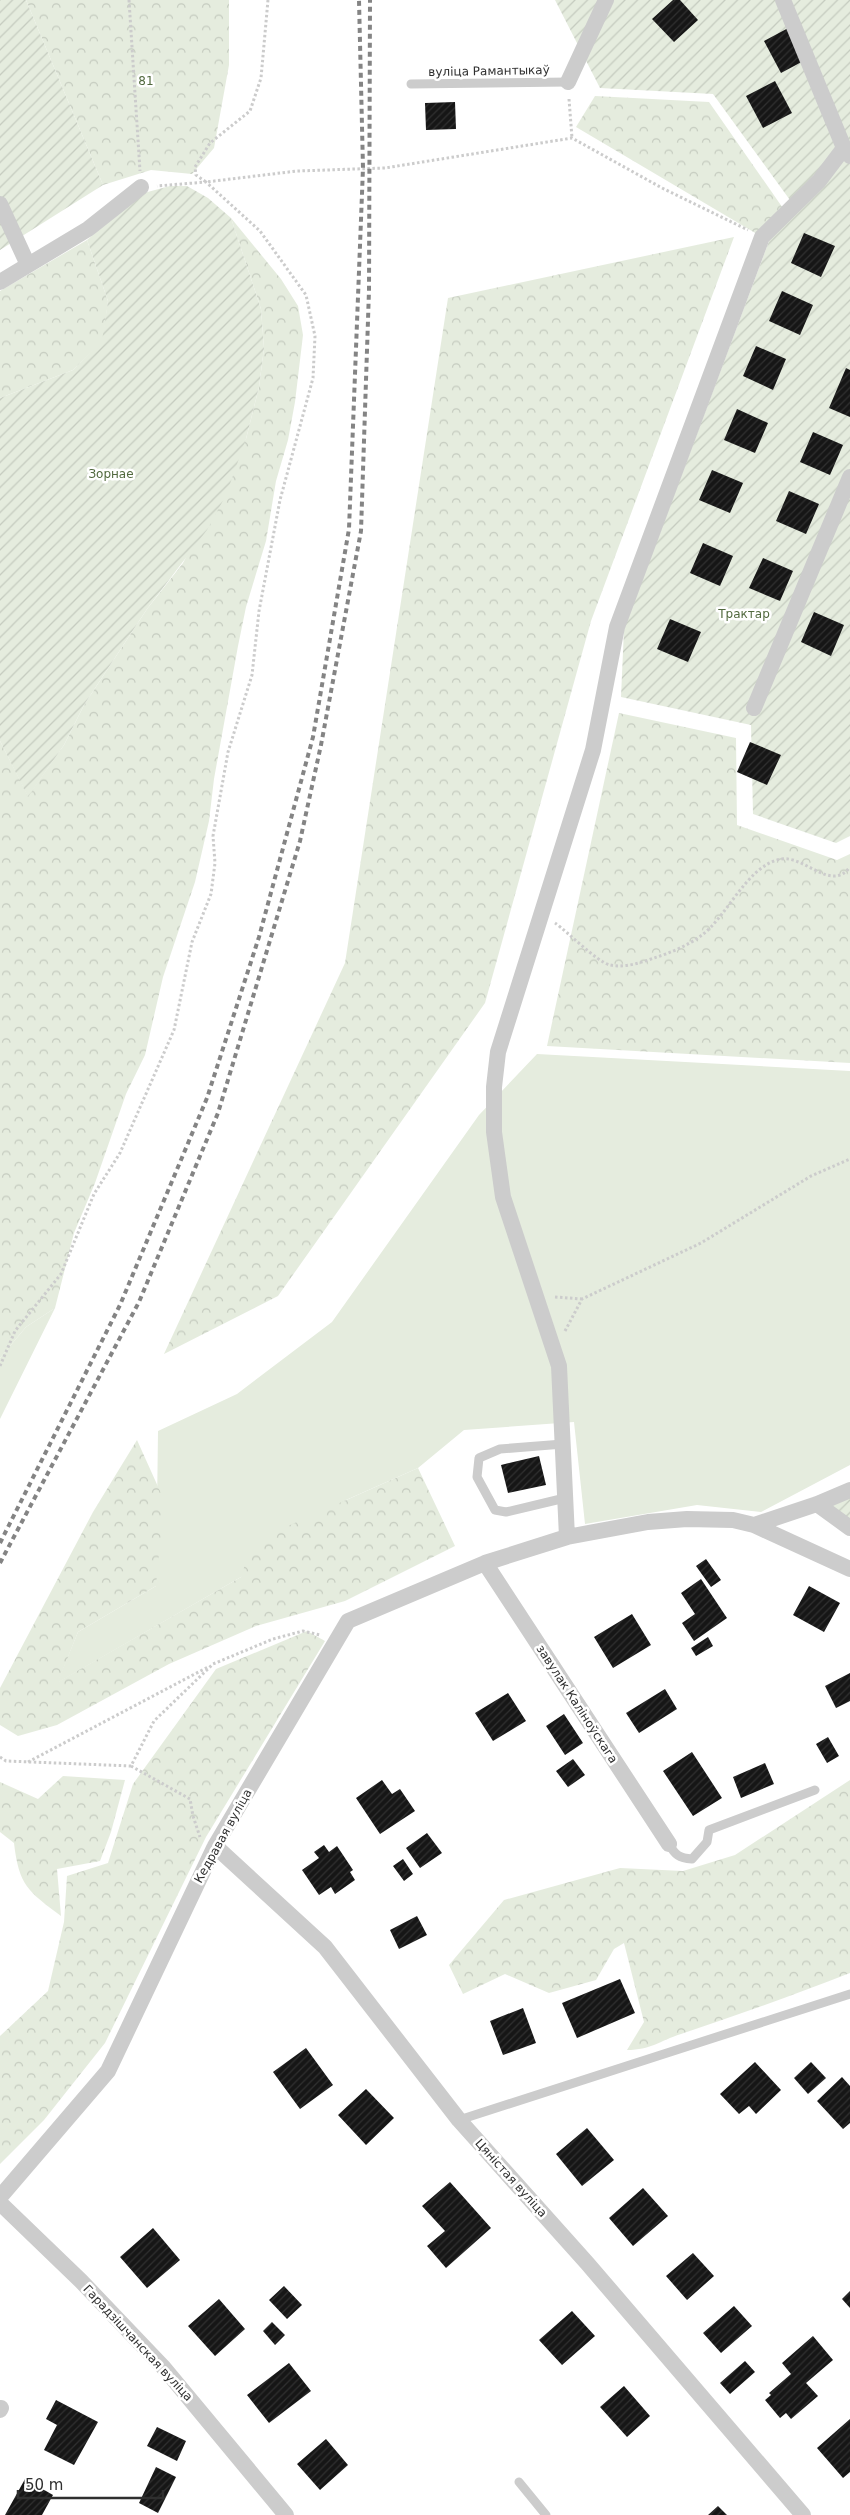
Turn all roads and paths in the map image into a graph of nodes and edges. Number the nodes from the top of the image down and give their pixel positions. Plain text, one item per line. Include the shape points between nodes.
1 (129, 0) edge
2 (268, 0) edge
3 (606, 0) edge
4 (783, 0) edge
5 (568, 82) junction
6 (411, 84) dead end
7 (572, 138) junction
8 (848, 150) edge
9 (206, 182) junction
10 (141, 187) junction
11 (0, 204) edge
12 (762, 237) junction
13 (28, 265) junction
14 (0, 282) edge
15 (850, 477) edge
16 (754, 708) dead end
17 (850, 867) edge
18 (541, 917) junction
19 (850, 1159) edge
20 (534, 1295) junction
21 (582, 1300) junction
22 (0, 1366) edge
23 (559, 1366) junction
24 (563, 1444) junction
25 (850, 1490) edge
26 (565, 1498) junction
27 (817, 1504) junction
28 (754, 1525) junction
29 (850, 1528) edge
30 (567, 1538) junction
31 (485, 1563) junction
32 (850, 1569) edge
33 (338, 1638) junction
34 (213, 1664) junction
35 (0, 1757) edge
36 (28, 1762) junction
37 (131, 1766) junction
38 (815, 1790) dead end
39 (669, 1844) joint
40 (215, 1846) junction
41 (850, 1994) edge
42 (459, 2120) junction
43 (0, 2197) edge
44 (0, 2203) edge
45 (519, 2482) dead end
46 (286, 2515) edge
47 (546, 2515) edge
48 (803, 2515) edge

1 - 10 path
2 - 9 path via 261,78 250,111 210,143 195,167 196,175
3 - 5 street
4 - 8 street
5 - 6 lane, вуліца Рамантыкаў
5 - 7 path
7 - 9 path via 385,168 297,170
7 - 12 path via 662,188
8 - 12 street
9 - 10 path
9 - 22 path via 260,230 306,296 315,336 313,378 280,500 259,611 252,675 228,752 213,836 215,863 211,894 192,942 174,1030 120,1153 94,1194 61,1274 15,1331
10 - 13 street via 88,229
11 - 13 street
12 - 18 street via 617,627 593,750
13 - 14 street
15 - 16 street
17 - 18 path via 827,877 805,864 788,859 777,860 760,870 703,935 669,953 634,965 608,965 556,924
18 - 20 street via 498,1052 494,1087 494,1132 503,1198
19 - 21 path via 811,1176 701,1243
20 - 21 path
20 - 23 street
21 - 23 path via 565,1331
23 - 24 street
24 - 26 street
24 - 26 lane via 500,1449 479,1458 477,1477 495,1510 506,1512
25 - 27 street
26 - 30 street
27 - 28 street
27 - 29 street
28 - 30 street, Кедравая вуліца via 734,1520 687,1519 648,1522
28 - 32 street, Кедравая вуліца
30 - 31 street, Кедравая вуліца
31 - 33 street, Кедравая вуліца via 348,1621
31 - 39 street, завулак Каліноўскага
33 - 34 path via 303,1631 273,1639
33 - 40 street, Кедравая вуліца
34 - 36 path
34 - 37 path via 154,1721
35 - 36 path
36 - 37 path
37 - 40 path via 190,1799 200,1838
38 - 39 lane via 709,1830 706,1842 692,1859 674,1854
40 - 42 street, Цяністая вуліца via 325,1947
40 - 43 street, Кедравая вуліца via 108,2071
41 - 42 lane
42 - 48 street, Цяністая вуліца via 587,2263
44 - 46 street, Гарадзішчанская вуліца via 81,2280 164,2368
45 - 47 lane

